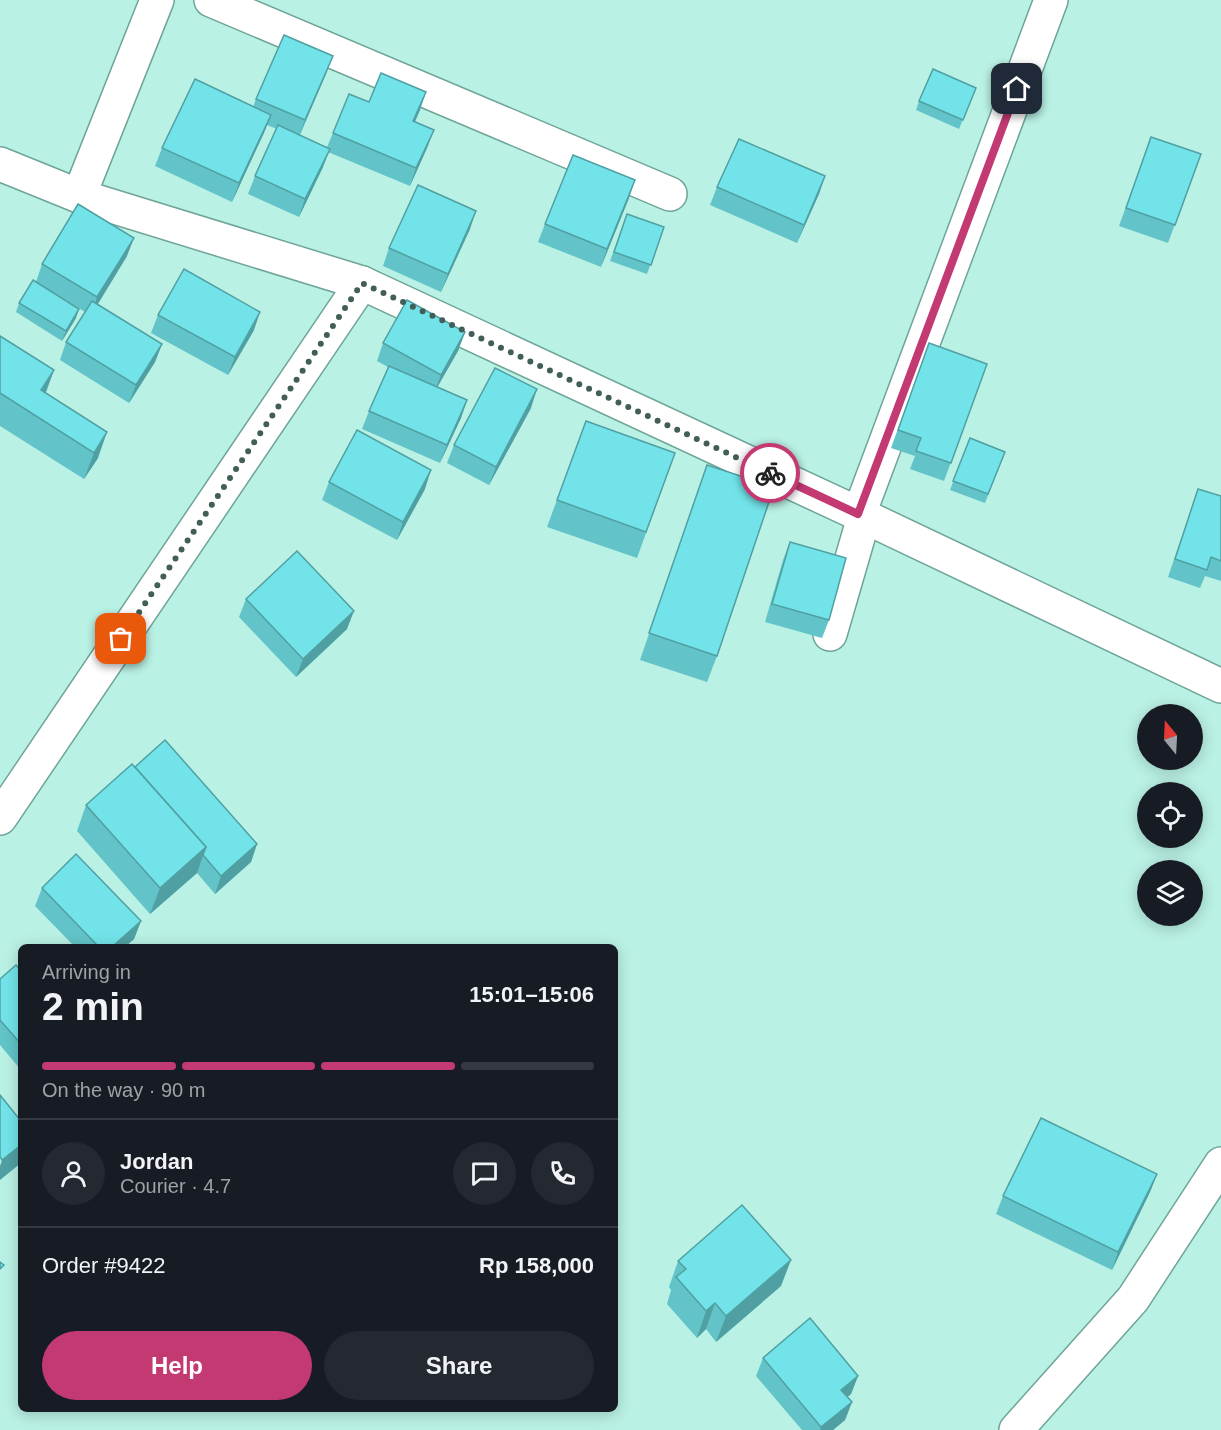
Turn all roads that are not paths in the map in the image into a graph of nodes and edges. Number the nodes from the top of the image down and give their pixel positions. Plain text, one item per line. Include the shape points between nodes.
1 (158, 0) edge
2 (211, 0) edge
3 (1051, 0) edge
4 (0, 164) edge
5 (670, 194) dead end
6 (80, 196) junction
7 (362, 283) junction
8 (861, 515) junction
9 (830, 634) edge
10 (1221, 686) edge
11 (0, 818) edge
12 (1221, 1164) edge
13 (1016, 1430) edge

1 - 6 street
2 - 5 street
3 - 8 street
4 - 6 street
6 - 7 street
7 - 8 street
7 - 11 street
8 - 9 street
8 - 10 street
12 - 13 street via 1133,1299

